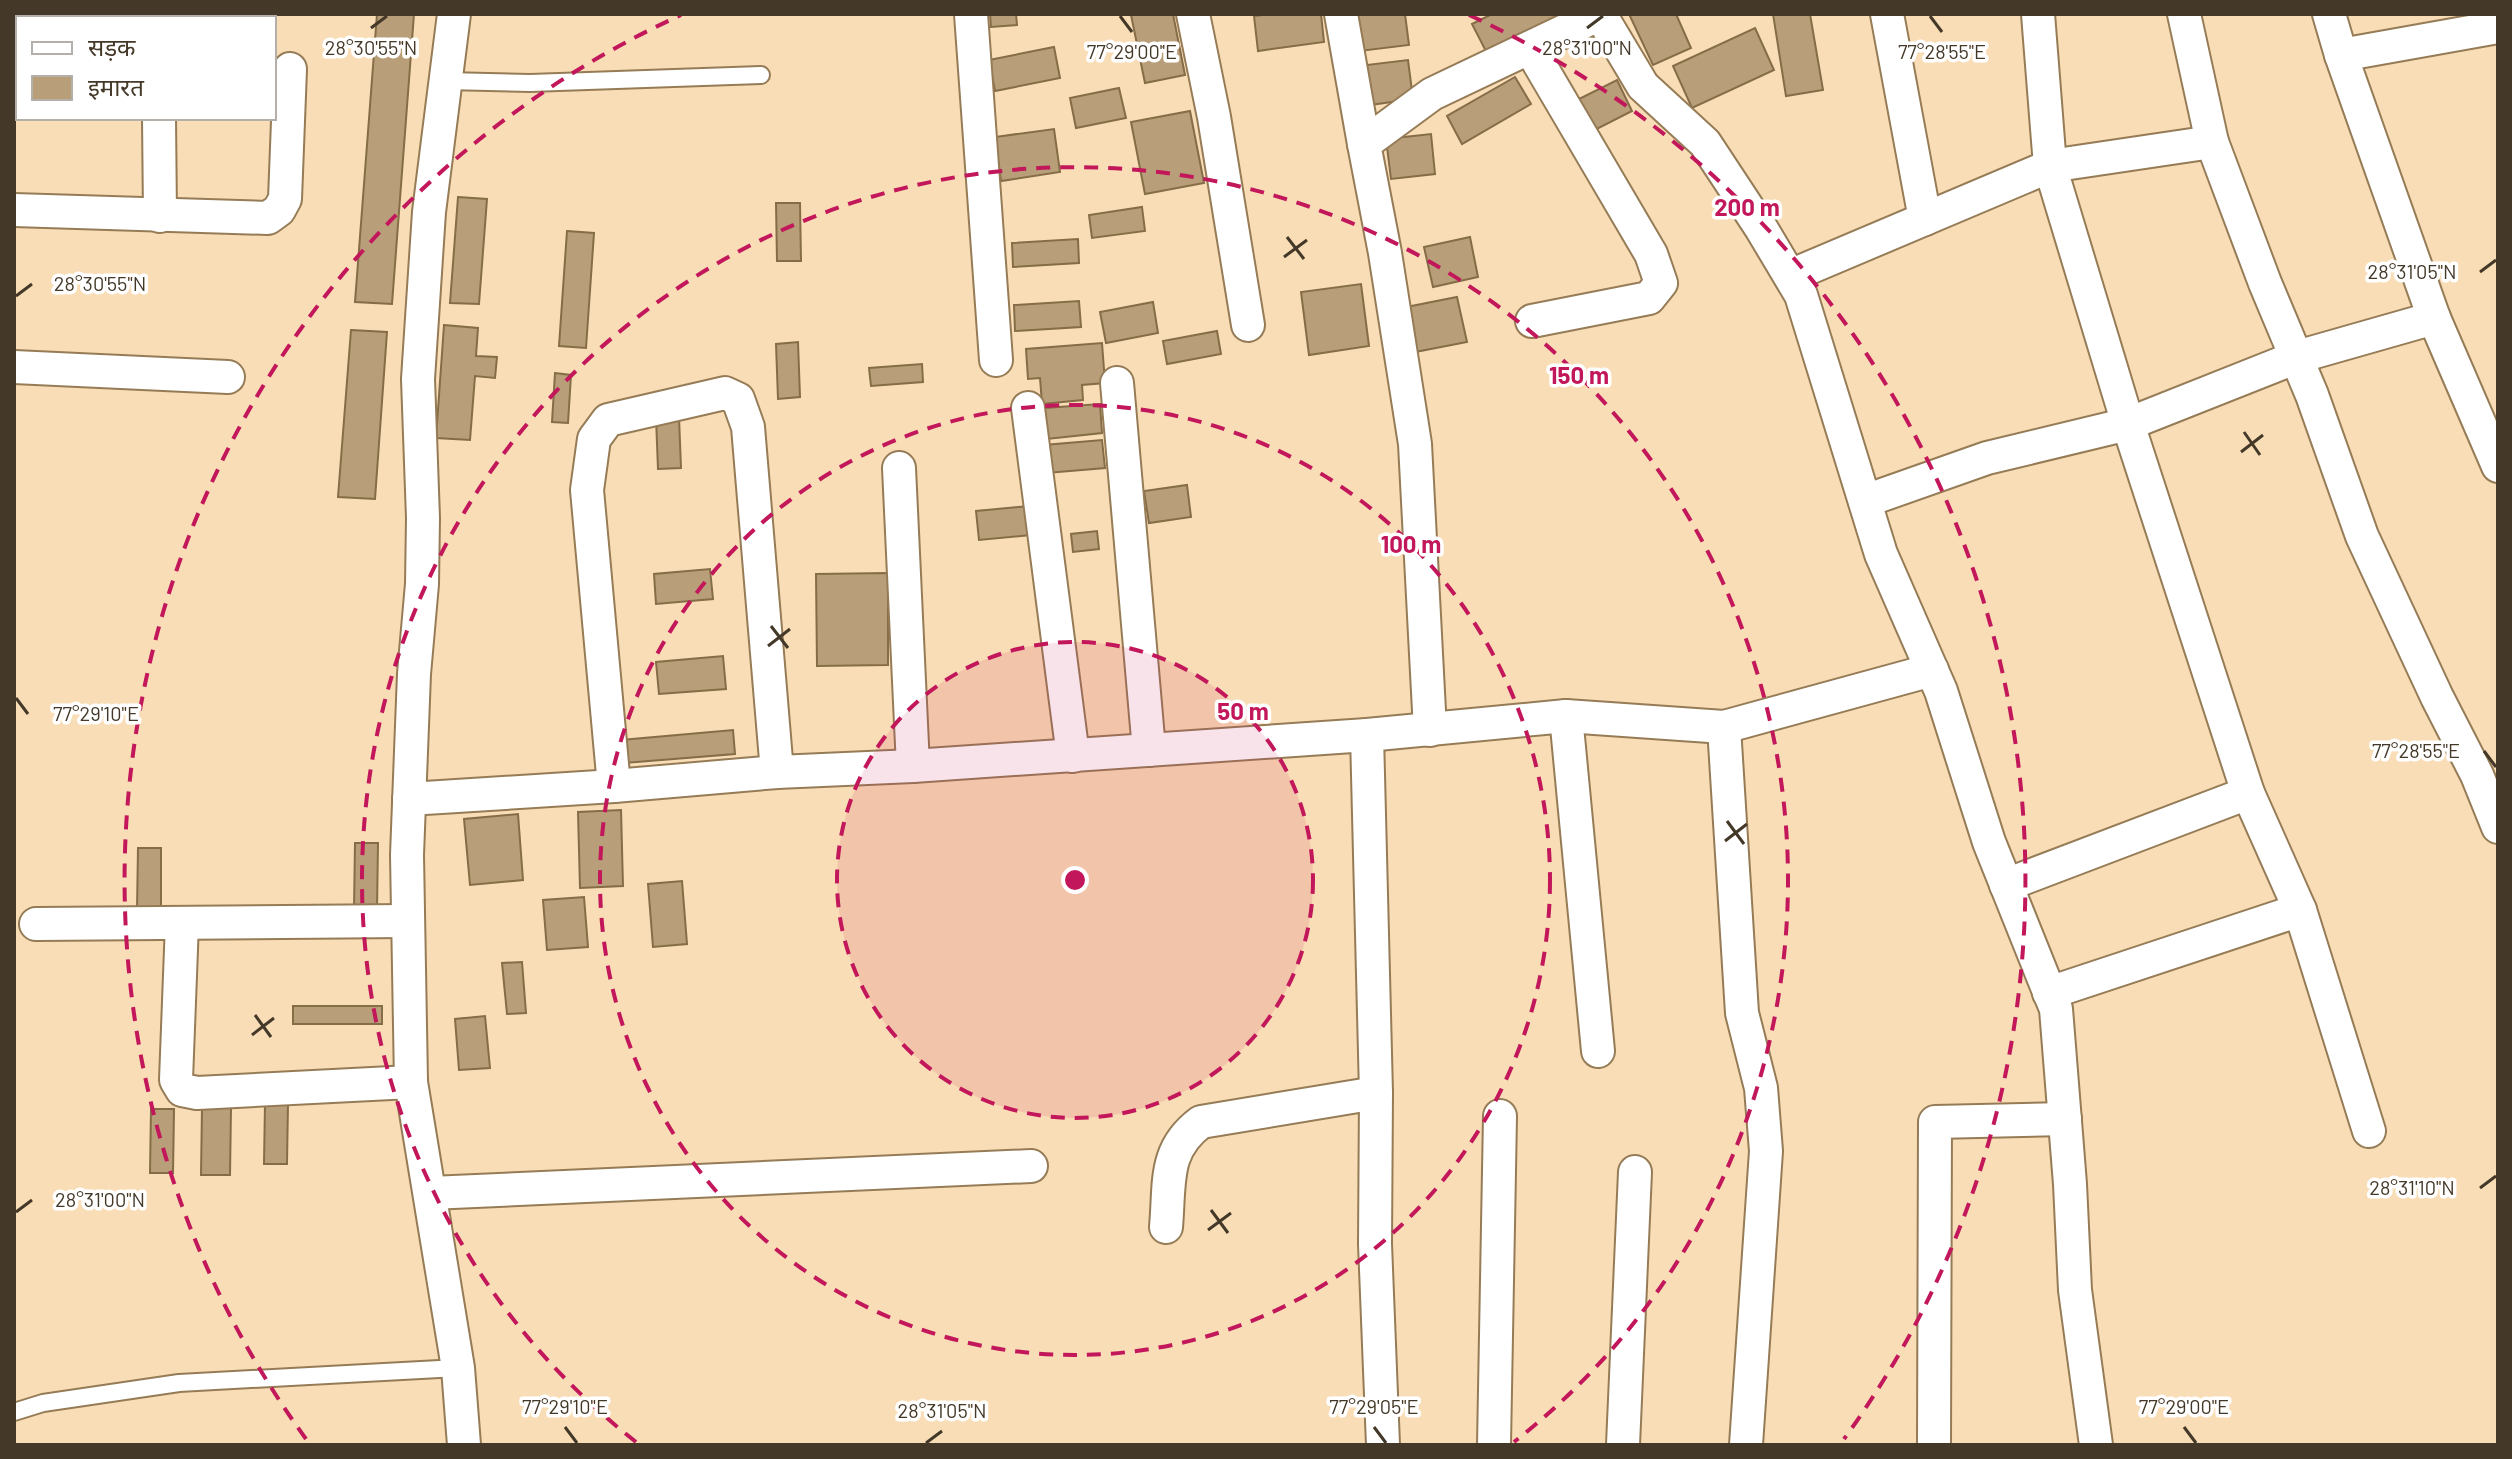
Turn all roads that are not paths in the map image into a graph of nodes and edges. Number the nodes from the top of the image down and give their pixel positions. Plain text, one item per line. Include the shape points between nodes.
1 (454, 14) edge
2 (971, 14) edge
3 (1193, 14) edge
4 (1341, 14) edge
5 (1600, 14) edge
6 (1887, 14) edge
7 (2038, 14) edge
8 (2184, 14) edge
9 (2329, 14) edge
10 (2498, 27) edge
11 (1530, 48) junction
12 (2341, 55) junction
13 (290, 69) dead end
14 (761, 75) dead end
15 (445, 81) junction
16 (159, 120) edge
17 (2212, 142) junction
18 (1364, 144) junction
19 (2050, 166) junction
20 (14, 210) edge
21 (160, 216) junction
22 (1925, 219) junction
23 (1790, 276) junction
24 (2434, 318) junction
25 (1532, 321) dead end
26 (1248, 325) dead end
27 (2297, 357) junction
28 (996, 360) dead end
29 (14, 367) edge
30 (228, 377) dead end
31 (1117, 383) dead end
32 (1028, 408) dead end
33 (2128, 424) junction
34 (2498, 466) edge
35 (899, 468) dead end
36 (1865, 501) junction
37 (1932, 670) junction
38 (1566, 716) junction
39 (1724, 727) junction
40 (1430, 730) junction
41 (1367, 735) junction
42 (1149, 750) junction
43 (1073, 756) junction
44 (913, 766) junction
45 (777, 772) junction
46 (614, 786) junction
47 (2248, 793) junction
48 (409, 799) junction
49 (2498, 827) edge
50 (2006, 885) junction
51 (2300, 910) junction
52 (407, 921) junction
53 (182, 923) junction
54 (36, 924) dead end
55 (2049, 993) junction
56 (1598, 1051) dead end
57 (411, 1082) junction
58 (1376, 1093) junction
59 (1500, 1116) dead end
60 (2065, 1119) junction
61 (2369, 1131) dead end
62 (1031, 1166) dead end
63 (1635, 1172) dead end
64 (430, 1193) junction
65 (1166, 1227) dead end
66 (458, 1368) junction
67 (14, 1412) edge
68 (464, 1445) edge
69 (1383, 1445) edge
70 (1494, 1445) edge
71 (1623, 1445) edge
72 (1746, 1445) edge
73 (1934, 1445) edge
74 (2096, 1445) edge

1 - 15 street
2 - 28 street
3 - 26 street
4 - 18 street
5 - 11 street
5 - 23 street via 1643,86 1705,143
6 - 22 street
7 - 19 street
8 - 17 street
9 - 12 street
10 - 12 street
11 - 18 street via 1432,94
11 - 25 street via 1651,254 1661,283 1649,298
12 - 24 street
13 - 21 street via 285,199 279,210 268,218
14 - 15 lane
15 - 48 street via 429,212 418,379 422,584
16 - 21 street
17 - 19 street
17 - 27 street
18 - 40 street via 1415,444
19 - 22 street
19 - 33 street
20 - 21 street
22 - 23 street
23 - 36 street via 1801,295
24 - 27 street
24 - 34 street
27 - 33 street
27 - 49 street via 2362,536
29 - 30 street
31 - 42 street
32 - 43 street
33 - 36 street via 1987,458
33 - 47 street
35 - 44 street
36 - 37 street via 1881,554
37 - 39 street
37 - 50 street
38 - 39 street
38 - 40 street
38 - 56 street
39 - 72 street via 1742,1013 1761,1088 1766,1151
40 - 41 street
41 - 42 street
41 - 58 street
42 - 43 street
43 - 44 street
44 - 45 street
45 - 46 street
45 - 46 street via 748,427 738,399 725,393 608,420 594,439 587,490
46 - 48 street
47 - 50 street
47 - 51 street
48 - 52 street
50 - 55 street
51 - 55 street
51 - 61 street
52 - 53 street
52 - 57 street
53 - 54 street
53 - 57 street via 176,1080 182,1090
55 - 60 street via 2056,1009
57 - 64 street
58 - 65 street via 1201,1122 1173,1153
58 - 69 street via 1375,1244
59 - 70 street
60 - 73 street via 1935,1122
60 - 74 street via 2075,1290
62 - 64 street
63 - 71 street
64 - 66 street
66 - 67 lane via 179,1383
66 - 68 street

